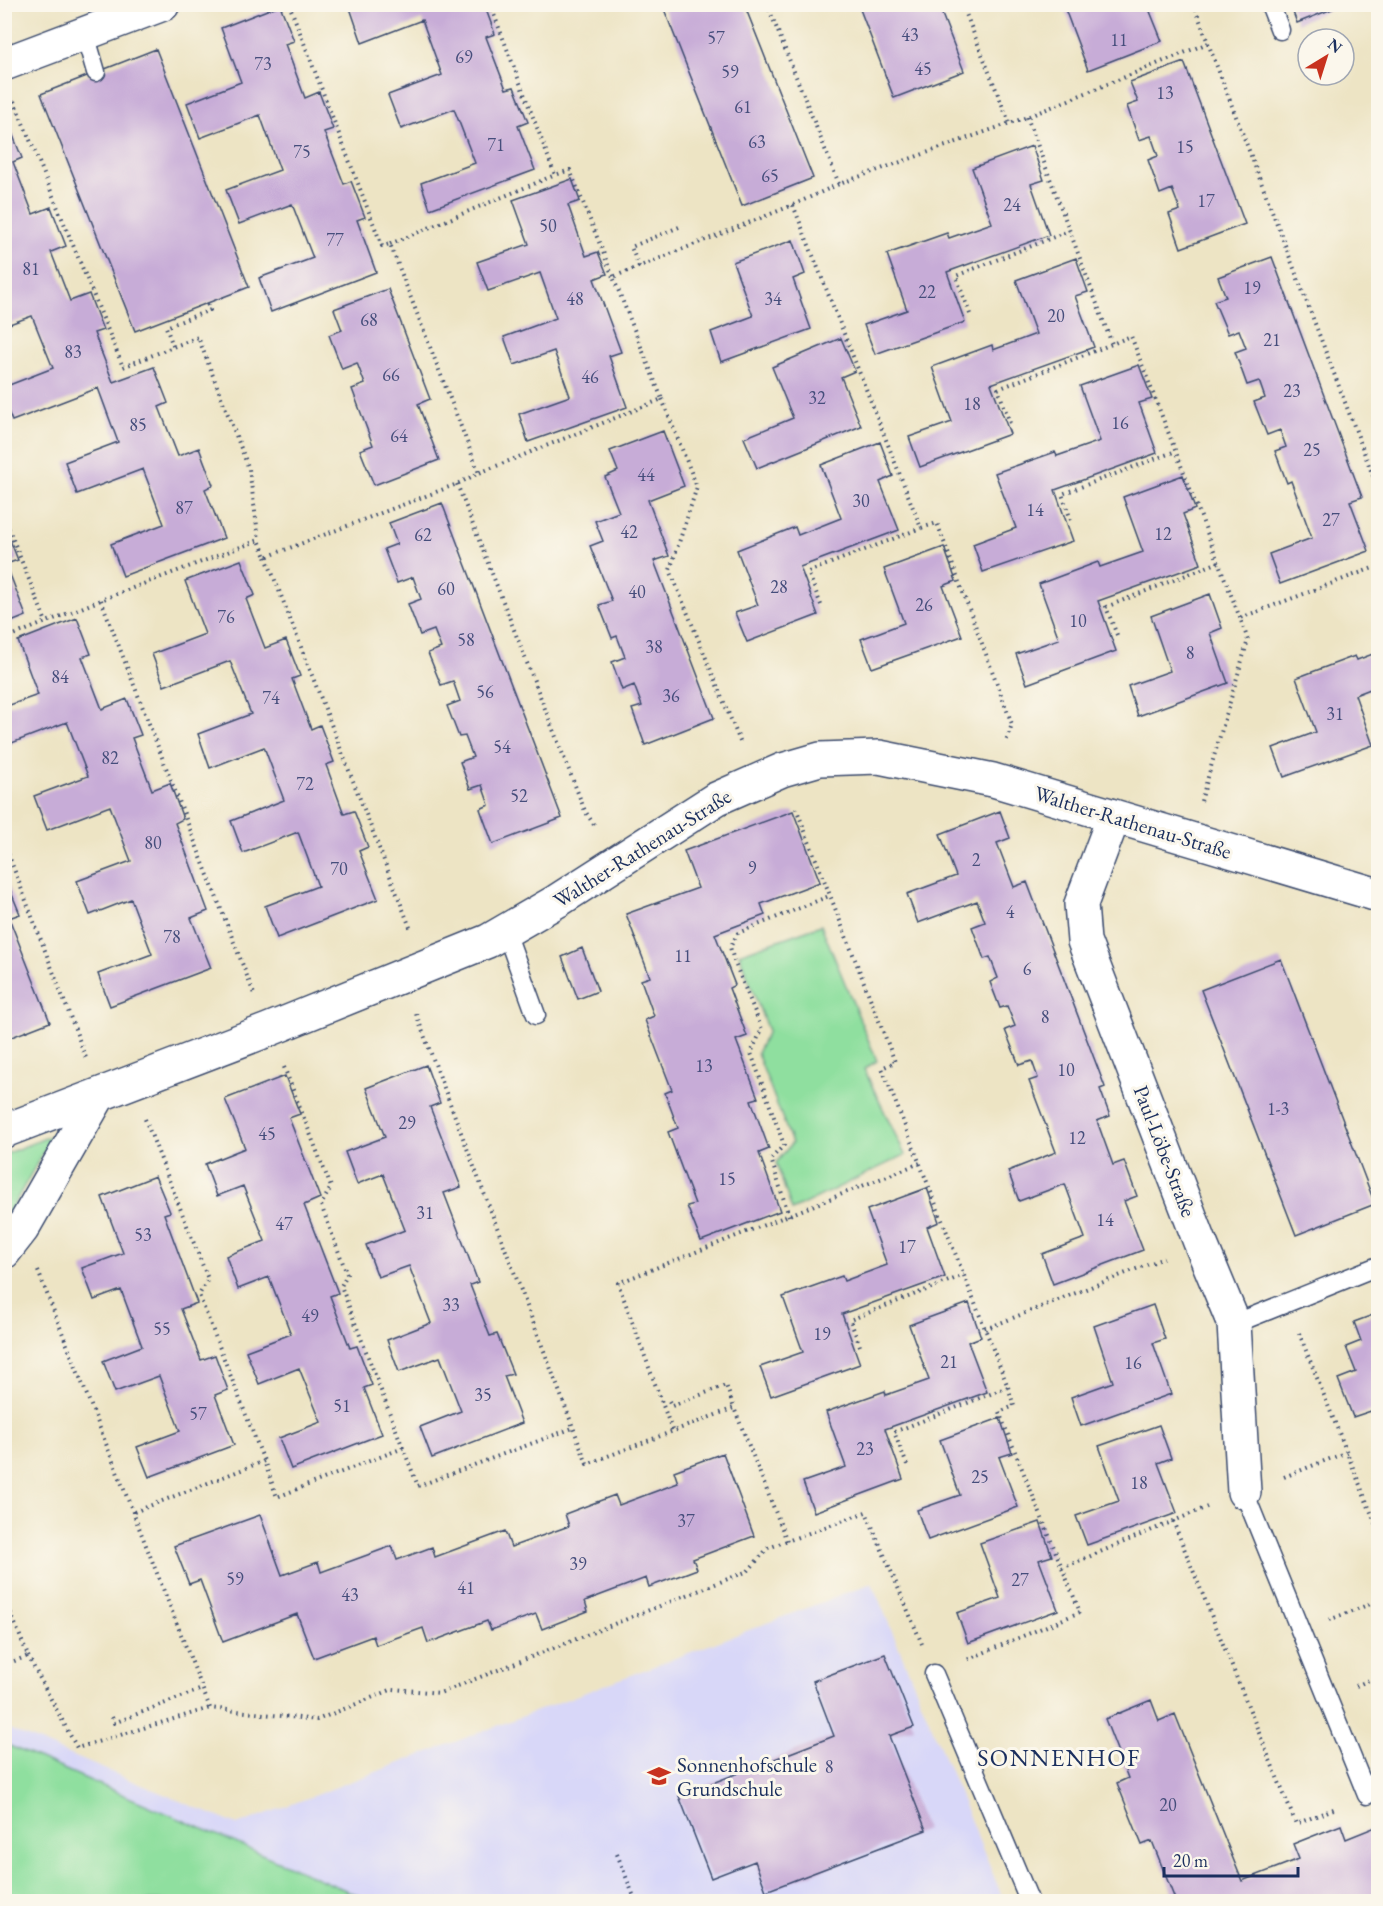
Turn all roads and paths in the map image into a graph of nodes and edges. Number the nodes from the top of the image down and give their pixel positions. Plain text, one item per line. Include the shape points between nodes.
1 (163, 4) edge
2 (289, 4) edge
3 (490, 4) edge
4 (767, 4) edge
5 (962, 4) edge
6 (1194, 4) edge
7 (1270, 4) edge
8 (1280, 30) dead end
9 (85, 34) junction
10 (1208, 43) junction
11 (4, 64) edge
12 (96, 72) dead end
13 (13, 99) dead end
14 (1027, 117) junction
15 (1009, 122) junction
16 (555, 175) junction
17 (838, 184) junction
18 (793, 205) junction
19 (677, 223) dead end
20 (1070, 231) junction
21 (390, 244) junction
22 (639, 267) junction
23 (613, 277) junction
24 (207, 304) dead end
25 (970, 314) dead end
26 (1112, 344) junction
27 (173, 346) junction
28 (662, 399) junction
29 (1010, 423) dead end
30 (1176, 452) junction
31 (479, 473) junction
32 (1378, 480) edge
33 (457, 484) junction
34 (4, 517) edge
35 (1071, 520) dead end
36 (921, 528) junction
37 (259, 540) junction
38 (266, 557) junction
39 (1219, 562) junction
40 (1378, 566) edge
41 (821, 604) dead end
42 (1240, 618) junction
43 (46, 622) junction
44 (1117, 635) dead end
45 (4, 639) edge
46 (768, 775) junction
47 (993, 780) junction
48 (1114, 816) junction
49 (1189, 840) junction
50 (4, 843) edge
51 (618, 861) junction
52 (1378, 895) edge
53 (829, 896) junction
54 (506, 932) junction
55 (413, 972) junction
56 (536, 1015) dead end
57 (130, 1082) junction
58 (99, 1095) junction
59 (4, 1131) edge
60 (920, 1163) junction
61 (789, 1216) junction
62 (13, 1241) edge
63 (1200, 1242) junction
64 (1378, 1266) edge
65 (964, 1275) junction
66 (1287, 1302) junction
67 (1234, 1324) junction
68 (985, 1329) junction
69 (860, 1346) dead end
70 (1008, 1387) junction
71 (669, 1401) dead end
72 (734, 1408) junction
73 (573, 1428) junction
74 (672, 1430) junction
75 (264, 1461) junction
76 (907, 1465) dead end
77 (1244, 1492) joint
78 (134, 1512) junction
79 (1173, 1521) dead end
80 (1162, 1525) dead end
81 (1378, 1530) edge
82 (787, 1541) junction
83 (1061, 1568) junction
84 (4, 1596) edge
85 (1378, 1600) edge
86 (1300, 1632) junction
87 (28, 1656) junction
88 (4, 1665) edge
89 (934, 1674) junction
90 (202, 1689) junction
91 (210, 1708) junction
92 (112, 1717) dead end
93 (1367, 1795) joint
94 (617, 1854) dead end
95 (636, 1902) edge
96 (1030, 1902) edge

1 - 9 street
2 - 21 path via 382,246
3 - 16 path
4 - 17 path
5 - 15 path
6 - 10 path
7 - 8 lane
9 - 11 street
9 - 12 lane
10 - 14 path
10 - 32 path via 1375,481
13 - 27 path via 123,367
14 - 15 path
14 - 20 path
15 - 17 path
16 - 21 path
16 - 23 path via 570,170
17 - 18 path
18 - 22 path
18 - 36 path
19 - 22 path via 679,227 631,248
20 - 25 path via 956,276
20 - 26 path
21 - 31 path
22 - 23 path
23 - 28 path
24 - 27 path via 210,310 166,327
26 - 29 path via 998,389
26 - 30 path via 1131,336
27 - 37 path via 198,337 249,469
28 - 31 path
28 - 46 path via 697,487 670,570
30 - 35 path via 1062,494
30 - 39 path
31 - 33 path
33 - 38 path
33 - 51 path via 585,811
34 - 43 path
36 - 41 path via 808,572
36 - 47 path via 937,523 1012,724
37 - 38 path
37 - 43 path
38 - 55 path
39 - 42 path
39 - 44 path via 1106,607
40 - 42 path
42 - 49 path via 1248,640
43 - 45 path
46 - 47 street, Walther-Rathenau-Straße via 820,759 879,758
46 - 51 street, Walther-Rathenau-Straße via 716,799
46 - 53 path
47 - 48 street, Walther-Rathenau-Straße
48 - 49 street, Walther-Rathenau-Straße
48 - 63 street, Paul-Löbe-Straße via 1080,904 1084,941
49 - 52 street, Walther-Rathenau-Straße
50 - 58 path
51 - 54 street, Walther-Rathenau-Straße
53 - 60 path via 895,1062 882,1068
53 - 61 path via 738,933 730,946 762,1029 751,1053 784,1145 771,1159
54 - 55 street, Walther-Rathenau-Straße
54 - 56 lane
55 - 57 street, Walther-Rathenau-Straße
55 - 73 path
57 - 58 street, Walther-Rathenau-Straße
57 - 75 path via 208,1279 199,1295
58 - 59 street, Walther-Rathenau-Straße
58 - 62 street
60 - 61 path
60 - 65 path
61 - 74 path via 618,1283
62 - 78 path
63 - 67 street, Paul-Löbe-Straße
63 - 68 path
64 - 66 lane
65 - 68 path
65 - 69 path via 850,1320
66 - 67 lane
66 - 81 path
67 - 77 street, Paul-Löbe-Straße
68 - 70 path
70 - 76 path via 894,1431
70 - 83 path via 1014,1406 999,1412
71 - 72 path via 672,1406 726,1385
72 - 74 path
72 - 82 path
73 - 74 path via 587,1464
73 - 75 path via 418,1486 403,1448 278,1497
75 - 78 path
77 - 86 lane
78 - 90 path
79 - 93 path via 1296,1824
80 - 83 path
82 - 89 path via 866,1512
82 - 91 path via 768,1548 748,1571 440,1693 393,1689 317,1720
83 - 89 path via 1080,1612
84 - 87 path
85 - 86 path
86 - 93 lane
87 - 88 path
87 - 91 path via 77,1748
89 - 96 lane
90 - 91 path
90 - 92 path via 114,1723
94 - 95 path

